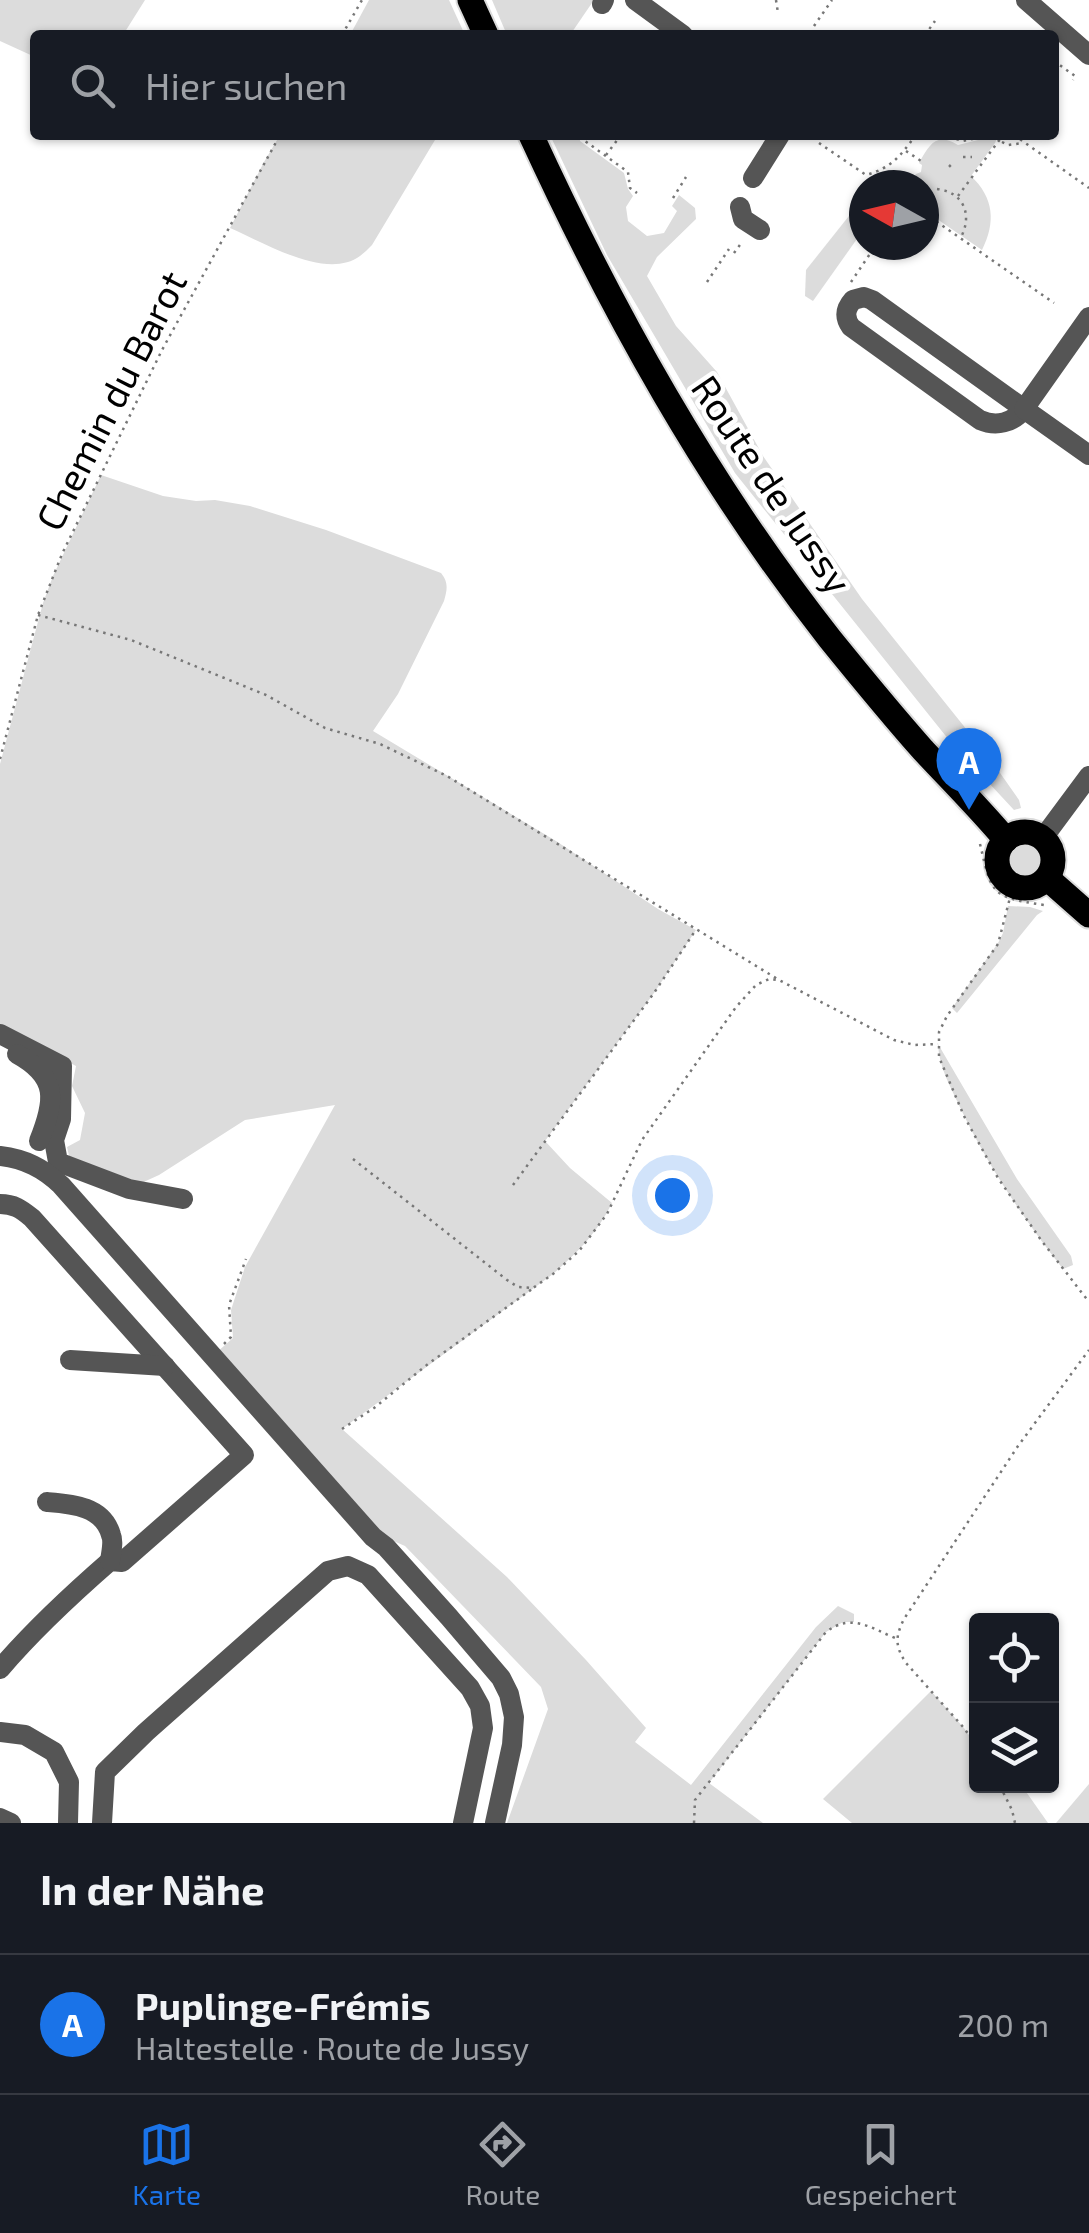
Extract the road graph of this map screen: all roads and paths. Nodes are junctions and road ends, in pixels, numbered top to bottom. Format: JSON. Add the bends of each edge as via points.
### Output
{"nodes":[{"id":1,"x":362,"y":0,"type":"edge"},
{"id":2,"x":470,"y":0,"type":"edge"},
{"id":3,"x":635,"y":0,"type":"edge"},
{"id":4,"x":776,"y":0,"type":"edge"},
{"id":5,"x":832,"y":0,"type":"edge"},
{"id":6,"x":1026,"y":0,"type":"edge"},
{"id":7,"x":778,"y":13,"type":"dead end"},
{"id":8,"x":934,"y":21,"type":"dead end"},
{"id":9,"x":814,"y":26,"type":"dead end"},
{"id":10,"x":345,"y":30,"type":"edge"},
{"id":11,"x":484,"y":30,"type":"edge"},
{"id":12,"x":676,"y":30,"type":"edge"},
{"id":13,"x":928,"y":30,"type":"edge"},
{"id":14,"x":1089,"y":55,"type":"edge"},
{"id":15,"x":1059,"y":64,"type":"edge"},
{"id":16,"x":1073,"y":80,"type":"dead end"},
{"id":17,"x":277,"y":140,"type":"edge"},
{"id":18,"x":533,"y":140,"type":"edge"},
{"id":19,"x":584,"y":140,"type":"edge"},
{"id":20,"x":617,"y":140,"type":"edge"},
{"id":21,"x":777,"y":140,"type":"edge"},
{"id":22,"x":912,"y":140,"type":"edge"},
{"id":23,"x":1021,"y":140,"type":"edge"},
{"id":24,"x":999,"y":141,"type":"joint"},
{"id":25,"x":1024,"y":142,"type":"junction"},
{"id":26,"x":819,"y":143,"type":"dead end"},
{"id":27,"x":905,"y":150,"type":"junction"},
{"id":28,"x":606,"y":156,"type":"junction"},
{"id":29,"x":963,"y":157,"type":"dead end"},
{"id":30,"x":972,"y":157,"type":"dead end"},
{"id":31,"x":924,"y":163,"type":"dead end"},
{"id":32,"x":686,"y":178,"type":"dead end"},
{"id":33,"x":753,"y":178,"type":"dead end"},
{"id":34,"x":1089,"y":188,"type":"edge"},
{"id":35,"x":939,"y":189,"type":"edge"},
{"id":36,"x":636,"y":194,"type":"dead end"},
{"id":37,"x":958,"y":196,"type":"junction"},
{"id":38,"x":673,"y":198,"type":"dead end"},
{"id":39,"x":740,"y":207,"type":"dead end"},
{"id":40,"x":939,"y":223,"type":"edge"},
{"id":41,"x":760,"y":230,"type":"dead end"},
{"id":42,"x":960,"y":238,"type":"junction"},
{"id":43,"x":729,"y":250,"type":"dead end"},
{"id":44,"x":865,"y":260,"type":"edge"},
{"id":45,"x":707,"y":282,"type":"dead end"},
{"id":46,"x":850,"y":303,"type":"junction"},
{"id":47,"x":1054,"y":304,"type":"dead end"},
{"id":48,"x":1089,"y":317,"type":"edge"},
{"id":49,"x":1024,"y":409,"type":"junction"},
{"id":50,"x":1089,"y":455,"type":"edge"},
{"id":51,"x":38,"y":615,"type":"junction"},
{"id":52,"x":0,"y":759,"type":"edge"},
{"id":53,"x":1087,"y":783,"type":"edge"},
{"id":54,"x":1043,"y":838,"type":"junction"},
{"id":55,"x":1006,"y":840,"type":"junction"},
{"id":56,"x":1047,"y":878,"type":"junction"},
{"id":57,"x":1013,"y":886,"type":"junction"},
{"id":58,"x":1089,"y":915,"type":"edge"},
{"id":59,"x":696,"y":930,"type":"junction"},
{"id":60,"x":779,"y":980,"type":"junction"},
{"id":61,"x":0,"y":1034,"type":"edge"},
{"id":62,"x":938,"y":1044,"type":"junction"},
{"id":63,"x":0,"y":1046,"type":"edge"},
{"id":64,"x":39,"y":1141,"type":"dead end"},
{"id":65,"x":0,"y":1156,"type":"edge"},
{"id":66,"x":352,"y":1159,"type":"dead end"},
{"id":67,"x":513,"y":1185,"type":"dead end"},
{"id":68,"x":184,"y":1199,"type":"dead end"},
{"id":69,"x":0,"y":1204,"type":"edge"},
{"id":70,"x":246,"y":1259,"type":"dead end"},
{"id":71,"x":533,"y":1288,"type":"junction"},
{"id":72,"x":1089,"y":1302,"type":"edge"},
{"id":73,"x":217,"y":1350,"type":"dead end"},
{"id":74,"x":1089,"y":1350,"type":"edge"},
{"id":75,"x":70,"y":1360,"type":"dead end"},
{"id":76,"x":164,"y":1366,"type":"junction"},
{"id":77,"x":342,"y":1429,"type":"dead end"},
{"id":78,"x":47,"y":1502,"type":"dead end"},
{"id":79,"x":110,"y":1560,"type":"junction"},
{"id":80,"x":896,"y":1638,"type":"junction"},
{"id":81,"x":0,"y":1669,"type":"edge"},
{"id":82,"x":0,"y":1732,"type":"edge"},
{"id":83,"x":969,"y":1736,"type":"edge"},
{"id":84,"x":1004,"y":1793,"type":"edge"},
{"id":85,"x":0,"y":1818,"type":"edge"},
{"id":86,"x":11,"y":1823,"type":"edge"},
{"id":87,"x":68,"y":1823,"type":"edge"},
{"id":88,"x":102,"y":1823,"type":"edge"},
{"id":89,"x":463,"y":1823,"type":"edge"},
{"id":90,"x":494,"y":1823,"type":"edge"},
{"id":91,"x":694,"y":1823,"type":"edge"},
{"id":92,"x":1015,"y":1823,"type":"edge"}],
"edges":[{"from":1,"to":10,"type":"path"},
{"from":2,"to":11,"type":"main road"},
{"from":3,"to":12,"type":"street"},
{"from":4,"to":7,"type":"path"},
{"from":5,"to":9,"type":"path"},
{"from":6,"to":14,"type":"street"},
{"from":8,"to":13,"type":"path"},
{"from":15,"to":16,"type":"path"},
{"from":17,"to":51,"type":"path","name":"Chemin du Barot","via":[[162,350]]},
{"from":18,"to":55,"type":"main road","name":"Route de Jussy","via":[[630,335],[744,521],[884,705]]},
{"from":19,"to":28,"type":"path"},
{"from":20,"to":28,"type":"path"},
{"from":21,"to":33,"type":"street"},
{"from":22,"to":27,"type":"path"},
{"from":23,"to":25,"type":"path"},
{"from":24,"to":25,"type":"path"},
{"from":24,"to":37,"type":"path"},
{"from":25,"to":34,"type":"path"},
{"from":26,"to":27,"type":"path","via":[[866,175],[886,170]]},
{"from":27,"to":31,"type":"path"},
{"from":28,"to":36,"type":"path","via":[[628,172]]},
{"from":29,"to":30,"type":"path"},
{"from":32,"to":38,"type":"path"},
{"from":35,"to":37,"type":"path"},
{"from":37,"to":42,"type":"path","via":[[967,214]]},
{"from":39,"to":41,"type":"street"},
{"from":40,"to":42,"type":"path"},
{"from":42,"to":47,"type":"path"},
{"from":43,"to":45,"type":"path"},
{"from":44,"to":46,"type":"path","via":[[843,298]]},
{"from":46,"to":49,"type":"street","via":[[872,300]]},
{"from":46,"to":49,"type":"street","via":[[851,327],[980,420],[1008,422]]},
{"from":48,"to":49,"type":"street"},
{"from":49,"to":50,"type":"street"},
{"from":51,"to":52,"type":"path","name":"Chemin du Barot"},
{"from":51,"to":59,"type":"path","via":[[131,640],[447,776]]},
{"from":53,"to":54,"type":"street"},
{"from":54,"to":55,"type":"main road","via":[[1025,832]]},
{"from":54,"to":56,"type":"main road","via":[[1053,857]]},
{"from":55,"to":57,"type":"main road","via":[[997,865]]},
{"from":56,"to":57,"type":"main road","via":[[1032,888]]},
{"from":56,"to":58,"type":"main road"},
{"from":57,"to":62,"type":"path","via":[[998,944],[946,1016]]},
{"from":59,"to":60,"type":"path"},
{"from":59,"to":67,"type":"path"},
{"from":60,"to":62,"type":"path","via":[[894,1040]]},
{"from":60,"to":71,"type":"path","via":[[763,981],[744,998],[642,1140],[600,1225],[568,1262]]},
{"from":61,"to":68,"type":"street","via":[[62,1066],[58,1162],[129,1190]]},
{"from":62,"to":72,"type":"path","via":[[946,1078],[981,1150]]},
{"from":63,"to":64,"type":"street","via":[[44,1074],[50,1108]]},
{"from":65,"to":90,"type":"street","via":[[29,1162],[61,1185],[501,1678],[514,1718]]},
{"from":66,"to":71,"type":"path","via":[[507,1280]]},
{"from":69,"to":76,"type":"street","via":[[32,1218]]},
{"from":70,"to":73,"type":"path","via":[[229,1305],[232,1337]]},
{"from":71,"to":77,"type":"path"},
{"from":74,"to":80,"type":"path","via":[[977,1506]]},
{"from":75,"to":76,"type":"street"},
{"from":76,"to":79,"type":"street","via":[[244,1455],[122,1562]]},
{"from":78,"to":79,"type":"street","via":[[80,1505],[99,1516],[112,1536]]},
{"from":79,"to":81,"type":"street"},
{"from":80,"to":83,"type":"path","via":[[906,1663]]},
{"from":80,"to":91,"type":"path","via":[[848,1621],[826,1632],[695,1800]]},
{"from":82,"to":87,"type":"street","via":[[25,1735],[54,1752],[69,1782]]},
{"from":84,"to":92,"type":"path"},
{"from":85,"to":86,"type":"street"},
{"from":88,"to":89,"type":"street","via":[[105,1772],[328,1571],[348,1566],[368,1576],[480,1706],[484,1728]]}]}
